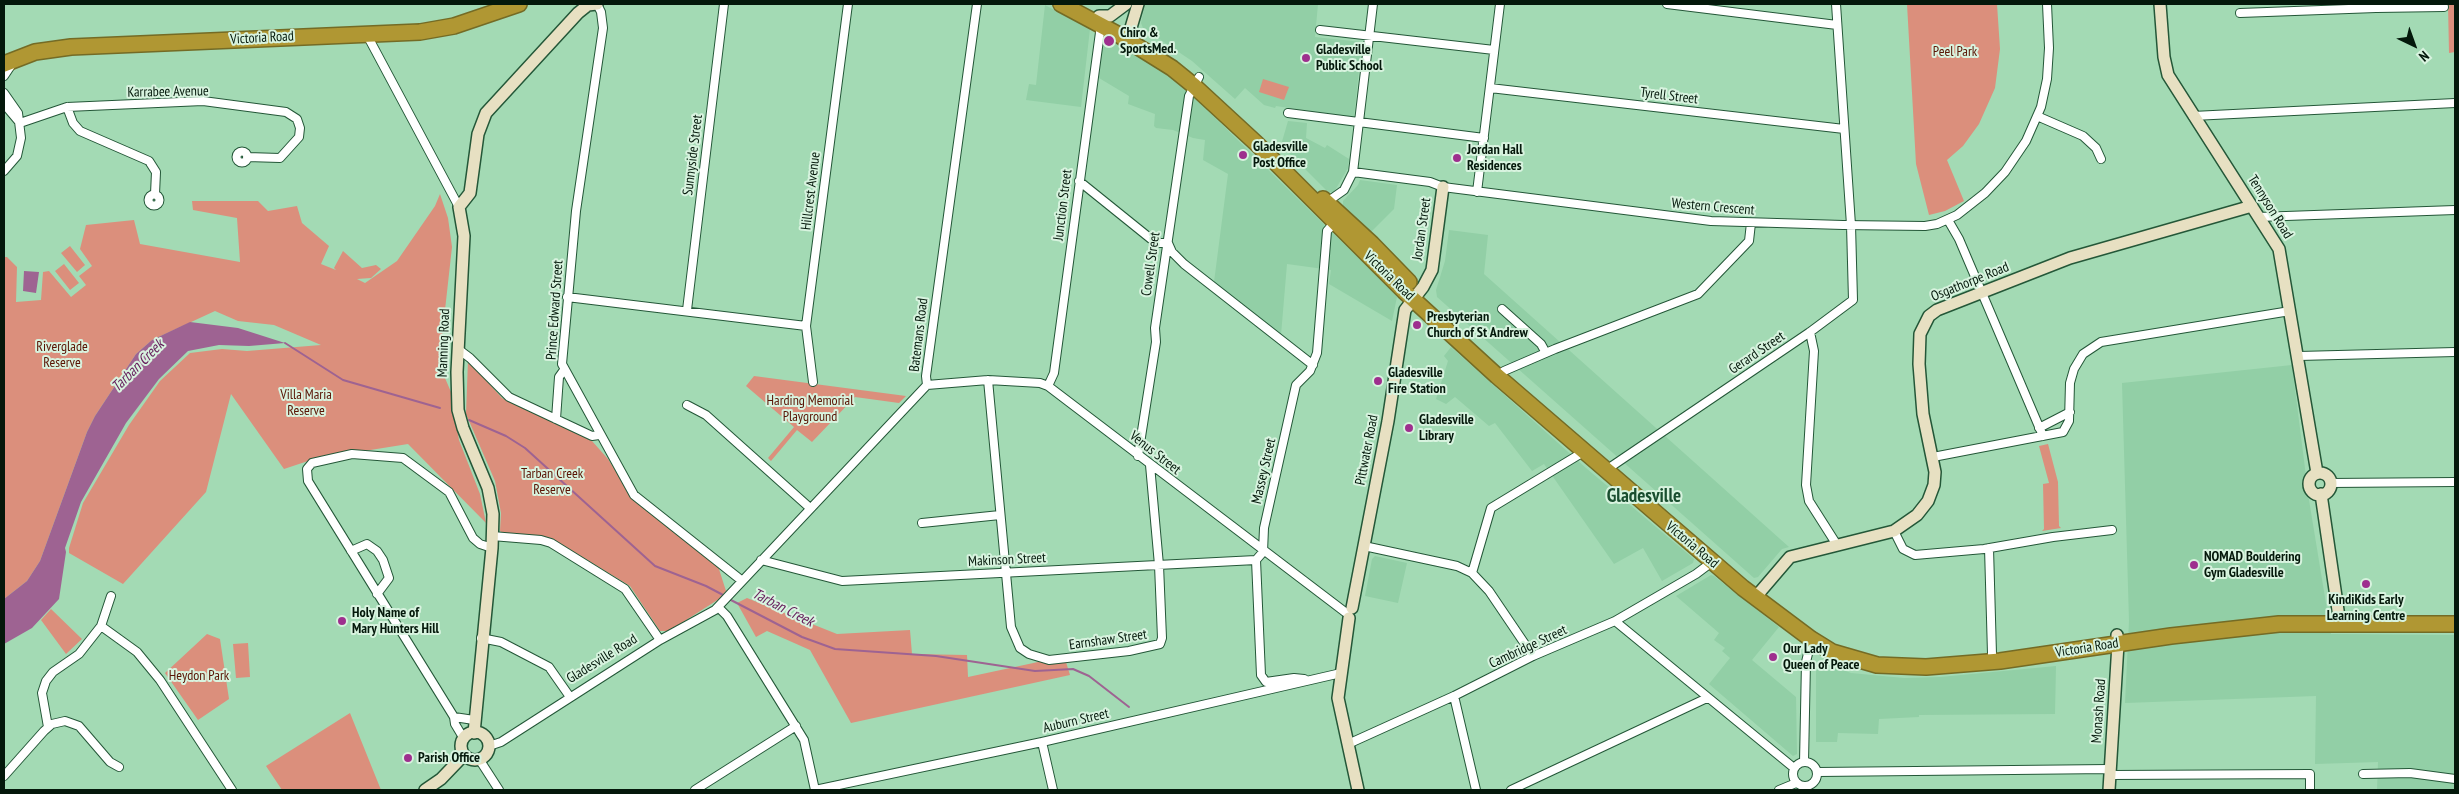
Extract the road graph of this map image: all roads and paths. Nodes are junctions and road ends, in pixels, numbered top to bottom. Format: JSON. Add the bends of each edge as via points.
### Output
{"nodes":[{"id":1,"x":491,"y":4,"type":"edge"},
{"id":2,"x":519,"y":4,"type":"edge"},
{"id":3,"x":598,"y":4,"type":"edge"},
{"id":4,"x":724,"y":4,"type":"edge"},
{"id":5,"x":848,"y":4,"type":"edge"},
{"id":6,"x":976,"y":4,"type":"edge"},
{"id":7,"x":1060,"y":4,"type":"edge"},
{"id":8,"x":1077,"y":4,"type":"edge"},
{"id":9,"x":1126,"y":4,"type":"edge"},
{"id":10,"x":1138,"y":4,"type":"edge"},
{"id":11,"x":1373,"y":4,"type":"edge"},
{"id":12,"x":1500,"y":4,"type":"edge"},
{"id":13,"x":1667,"y":4,"type":"edge"},
{"id":14,"x":1836,"y":4,"type":"edge"},
{"id":15,"x":2047,"y":4,"type":"edge"},
{"id":16,"x":2160,"y":4,"type":"edge"},
{"id":17,"x":2377,"y":6,"type":"edge"},
{"id":18,"x":2444,"y":7,"type":"dead end"},
{"id":19,"x":2240,"y":13,"type":"dead end"},
{"id":20,"x":1100,"y":21,"type":"junction"},
{"id":21,"x":1837,"y":25,"type":"junction"},
{"id":22,"x":1320,"y":30,"type":"dead end"},
{"id":23,"x":1125,"y":33,"type":"junction"},
{"id":24,"x":1369,"y":35,"type":"junction"},
{"id":25,"x":367,"y":36,"type":"junction"},
{"id":26,"x":1494,"y":50,"type":"junction"},
{"id":27,"x":4,"y":53,"type":"edge"},
{"id":28,"x":24,"y":55,"type":"junction"},
{"id":29,"x":4,"y":64,"type":"edge"},
{"id":30,"x":4,"y":76,"type":"edge"},
{"id":31,"x":1196,"y":81,"type":"junction"},
{"id":32,"x":1490,"y":88,"type":"junction"},
{"id":33,"x":4,"y":93,"type":"edge"},
{"id":34,"x":2455,"y":102,"type":"edge"},
{"id":35,"x":4,"y":104,"type":"edge"},
{"id":36,"x":66,"y":107,"type":"junction"},
{"id":37,"x":1288,"y":113,"type":"dead end"},
{"id":38,"x":2037,"y":116,"type":"junction"},
{"id":39,"x":2193,"y":116,"type":"junction"},
{"id":40,"x":20,"y":123,"type":"junction"},
{"id":41,"x":1361,"y":123,"type":"junction"},
{"id":42,"x":1844,"y":129,"type":"junction"},
{"id":43,"x":1484,"y":138,"type":"junction"},
{"id":44,"x":247,"y":157,"type":"dead end"},
{"id":45,"x":2101,"y":159,"type":"dead end"},
{"id":46,"x":4,"y":171,"type":"edge"},
{"id":47,"x":1353,"y":172,"type":"junction"},
{"id":48,"x":1078,"y":181,"type":"junction"},
{"id":49,"x":1443,"y":187,"type":"junction"},
{"id":50,"x":1477,"y":192,"type":"junction"},
{"id":51,"x":154,"y":194,"type":"dead end"},
{"id":52,"x":1327,"y":202,"type":"junction"},
{"id":53,"x":2252,"y":206,"type":"junction"},
{"id":54,"x":459,"y":207,"type":"junction"},
{"id":55,"x":2455,"y":210,"type":"edge"},
{"id":56,"x":2258,"y":217,"type":"junction"},
{"id":57,"x":1948,"y":220,"type":"junction"},
{"id":58,"x":1334,"y":223,"type":"junction"},
{"id":59,"x":1751,"y":223,"type":"junction"},
{"id":60,"x":1852,"y":225,"type":"junction"},
{"id":61,"x":1168,"y":242,"type":"junction"},
{"id":62,"x":1981,"y":294,"type":"junction"},
{"id":63,"x":1416,"y":295,"type":"junction"},
{"id":64,"x":567,"y":297,"type":"junction"},
{"id":65,"x":1502,"y":309,"type":"dead end"},
{"id":66,"x":687,"y":310,"type":"junction"},
{"id":67,"x":2290,"y":311,"type":"junction"},
{"id":68,"x":806,"y":326,"type":"junction"},
{"id":69,"x":1810,"y":332,"type":"junction"},
{"id":70,"x":458,"y":349,"type":"junction"},
{"id":71,"x":2455,"y":352,"type":"edge"},
{"id":72,"x":1546,"y":353,"type":"junction"},
{"id":73,"x":2299,"y":356,"type":"junction"},
{"id":74,"x":1313,"y":365,"type":"junction"},
{"id":75,"x":564,"y":370,"type":"junction"},
{"id":76,"x":1504,"y":372,"type":"junction"},
{"id":77,"x":988,"y":380,"type":"junction"},
{"id":78,"x":813,"y":382,"type":"dead end"},
{"id":79,"x":927,"y":384,"type":"junction"},
{"id":80,"x":1048,"y":386,"type":"junction"},
{"id":81,"x":687,"y":405,"type":"dead end"},
{"id":82,"x":2070,"y":412,"type":"junction"},
{"id":83,"x":556,"y":419,"type":"junction"},
{"id":84,"x":2039,"y":428,"type":"junction"},
{"id":85,"x":599,"y":435,"type":"junction"},
{"id":86,"x":2042,"y":436,"type":"junction"},
{"id":87,"x":1585,"y":451,"type":"junction"},
{"id":88,"x":1138,"y":456,"type":"junction"},
{"id":89,"x":1933,"y":457,"type":"junction"},
{"id":90,"x":1150,"y":465,"type":"junction"},
{"id":91,"x":1612,"y":466,"type":"junction"},
{"id":92,"x":2317,"y":473,"type":"junction"},
{"id":93,"x":2455,"y":482,"type":"edge"},
{"id":94,"x":2330,"y":483,"type":"junction"},
{"id":95,"x":2321,"y":494,"type":"junction"},
{"id":96,"x":810,"y":508,"type":"junction"},
{"id":97,"x":1000,"y":515,"type":"junction"},
{"id":98,"x":922,"y":523,"type":"dead end"},
{"id":99,"x":1894,"y":530,"type":"junction"},
{"id":100,"x":2112,"y":530,"type":"dead end"},
{"id":101,"x":492,"y":542,"type":"junction"},
{"id":102,"x":1837,"y":545,"type":"junction"},
{"id":103,"x":1364,"y":546,"type":"junction"},
{"id":104,"x":1989,"y":548,"type":"junction"},
{"id":105,"x":351,"y":551,"type":"junction"},
{"id":106,"x":1263,"y":552,"type":"junction"},
{"id":107,"x":761,"y":560,"type":"junction"},
{"id":108,"x":1256,"y":560,"type":"junction"},
{"id":109,"x":1712,"y":562,"type":"junction"},
{"id":110,"x":1159,"y":565,"type":"junction"},
{"id":111,"x":1005,"y":572,"type":"junction"},
{"id":112,"x":1472,"y":573,"type":"junction"},
{"id":113,"x":741,"y":580,"type":"junction"},
{"id":114,"x":1760,"y":592,"type":"junction"},
{"id":115,"x":377,"y":594,"type":"junction"},
{"id":116,"x":729,"y":594,"type":"joint"},
{"id":117,"x":111,"y":596,"type":"dead end"},
{"id":118,"x":720,"y":605,"type":"junction"},
{"id":119,"x":1349,"y":613,"type":"junction"},
{"id":120,"x":2455,"y":614,"type":"edge"},
{"id":121,"x":2340,"y":619,"type":"junction"},
{"id":122,"x":1615,"y":620,"type":"junction"},
{"id":123,"x":2455,"y":624,"type":"edge"},
{"id":124,"x":100,"y":626,"type":"junction"},
{"id":125,"x":1813,"y":637,"type":"junction"},
{"id":126,"x":481,"y":638,"type":"junction"},
{"id":127,"x":2117,"y":639,"type":"junction"},
{"id":128,"x":660,"y":640,"type":"junction"},
{"id":129,"x":1992,"y":654,"type":"junction"},
{"id":130,"x":1533,"y":656,"type":"junction"},
{"id":131,"x":1341,"y":673,"type":"junction"},
{"id":132,"x":1314,"y":680,"type":"junction"},
{"id":133,"x":1454,"y":696,"type":"junction"},
{"id":134,"x":570,"y":697,"type":"junction"},
{"id":135,"x":1707,"y":698,"type":"junction"},
{"id":136,"x":454,"y":718,"type":"junction"},
{"id":137,"x":474,"y":720,"type":"junction"},
{"id":138,"x":47,"y":726,"type":"junction"},
{"id":139,"x":796,"y":726,"type":"junction"},
{"id":140,"x":474,"y":732,"type":"junction"},
{"id":141,"x":464,"y":739,"type":"junction"},
{"id":142,"x":1042,"y":742,"type":"junction"},
{"id":143,"x":1348,"y":744,"type":"junction"},
{"id":144,"x":489,"y":746,"type":"junction"},
{"id":145,"x":464,"y":755,"type":"junction"},
{"id":146,"x":479,"y":759,"type":"junction"},
{"id":147,"x":1804,"y":762,"type":"junction"},
{"id":148,"x":119,"y":767,"type":"dead end"},
{"id":149,"x":1794,"y":768,"type":"junction"},
{"id":150,"x":1818,"y":772,"type":"junction"},
{"id":151,"x":2110,"y":772,"type":"junction"},
{"id":152,"x":2363,"y":774,"type":"dead end"},
{"id":153,"x":4,"y":776,"type":"edge"},
{"id":154,"x":2455,"y":779,"type":"edge"},
{"id":155,"x":1796,"y":782,"type":"junction"},
{"id":156,"x":1810,"y":788,"type":"edge"},
{"id":157,"x":232,"y":790,"type":"edge"},
{"id":158,"x":425,"y":790,"type":"edge"},
{"id":159,"x":499,"y":790,"type":"edge"},
{"id":160,"x":695,"y":790,"type":"edge"},
{"id":161,"x":815,"y":790,"type":"edge"},
{"id":162,"x":1053,"y":790,"type":"edge"},
{"id":163,"x":1358,"y":790,"type":"edge"},
{"id":164,"x":1476,"y":790,"type":"edge"},
{"id":165,"x":1511,"y":790,"type":"edge"},
{"id":166,"x":1779,"y":790,"type":"edge"},
{"id":167,"x":2109,"y":790,"type":"edge"},
{"id":168,"x":2310,"y":790,"type":"edge"}],
"edges":[{"from":1,"to":27,"type":"highway","name":"Victoria Road","via":[[422,25],[51,42]]},
{"from":2,"to":25,"type":"highway","name":"Victoria Road","via":[[438,30]]},
{"from":3,"to":54,"type":"street","via":[[588,5],[578,13],[486,112],[478,134],[470,193]]},
{"from":3,"to":64,"type":"street","name":"Prince Edward Street","via":[[603,28]]},
{"from":4,"to":66,"type":"street","name":"Sunnyside Street"},
{"from":5,"to":68,"type":"street","name":"Hillcrest Avenue"},
{"from":6,"to":79,"type":"street","name":"Batemans Road"},
{"from":7,"to":20,"type":"highway","name":"Victoria Road"},
{"from":8,"to":20,"type":"highway","name":"Victoria Road"},
{"from":9,"to":20,"type":"street"},
{"from":10,"to":23,"type":"street"},
{"from":11,"to":24,"type":"street"},
{"from":12,"to":26,"type":"street"},
{"from":13,"to":21,"type":"street"},
{"from":14,"to":21,"type":"street"},
{"from":15,"to":38,"type":"street","name":"Western Crescent","via":[[2049,64]]},
{"from":16,"to":39,"type":"street","name":"Tennyson Road","via":[[2165,65]]},
{"from":17,"to":18,"type":"street"},
{"from":17,"to":19,"type":"street"},
{"from":20,"to":23,"type":"highway","name":"Victoria Road"},
{"from":20,"to":48,"type":"street","name":"Junction Street"},
{"from":21,"to":42,"type":"street"},
{"from":22,"to":24,"type":"street"},
{"from":23,"to":31,"type":"highway","name":"Victoria Road","via":[[1177,60]]},
{"from":24,"to":26,"type":"street"},
{"from":24,"to":41,"type":"street"},
{"from":25,"to":28,"type":"highway","name":"Victoria Road","via":[[71,47]]},
{"from":25,"to":54,"type":"street"},
{"from":26,"to":32,"type":"street"},
{"from":28,"to":29,"type":"highway","name":"Victoria Road"},
{"from":28,"to":30,"type":"street","via":[[9,67]]},
{"from":31,"to":52,"type":"highway","name":"Victoria Road"},
{"from":31,"to":58,"type":"highway","name":"Victoria Road"},
{"from":31,"to":61,"type":"street","name":"Cowell Street","via":[[1189,96]]},
{"from":32,"to":42,"type":"street","name":"Tyrell Street"},
{"from":32,"to":43,"type":"street"},
{"from":33,"to":40,"type":"street","via":[[18,112]]},
{"from":34,"to":39,"type":"street"},
{"from":35,"to":40,"type":"street"},
{"from":36,"to":40,"type":"street","name":"Karrabee Avenue"},
{"from":36,"to":44,"type":"street","name":"Karrabee Avenue","via":[[203,101],[286,112],[297,119],[299,137],[280,158]]},
{"from":36,"to":51,"type":"street","via":[[80,131],[149,161],[156,172]]},
{"from":37,"to":41,"type":"street"},
{"from":38,"to":45,"type":"street","via":[[2083,136],[2096,148]]},
{"from":38,"to":57,"type":"street","name":"Western Crescent","via":[[2005,172],[1975,202]]},
{"from":39,"to":53,"type":"street","name":"Tennyson Road"},
{"from":40,"to":46,"type":"street","via":[[22,138],[17,156]]},
{"from":41,"to":43,"type":"street"},
{"from":41,"to":47,"type":"street"},
{"from":42,"to":60,"type":"street"},
{"from":43,"to":50,"type":"street"},
{"from":47,"to":49,"type":"street","name":"Western Crescent","via":[[1430,182]]},
{"from":47,"to":52,"type":"street","via":[[1344,190]]},
{"from":48,"to":61,"type":"street","via":[[1151,239]]},
{"from":48,"to":80,"type":"street","name":"Junction Street","via":[[1054,373]]},
{"from":49,"to":50,"type":"street","name":"Western Crescent"},
{"from":49,"to":63,"type":"street","name":"Jordan Street","via":[[1434,262],[1428,279]]},
{"from":50,"to":59,"type":"street","name":"Western Crescent","via":[[1711,221]]},
{"from":52,"to":63,"type":"highway","name":"Victoria Road","via":[[1372,244]]},
{"from":53,"to":56,"type":"street","name":"Tennyson Road"},
{"from":53,"to":62,"type":"street","name":"Osgathorpe Road","via":[[2088,253]]},
{"from":54,"to":70,"type":"street","name":"Manning Road","via":[[464,236]]},
{"from":55,"to":56,"type":"street"},
{"from":56,"to":67,"type":"street","name":"Tennyson Road","via":[[2279,250]]},
{"from":57,"to":60,"type":"street","name":"Western Crescent","via":[[1925,226]]},
{"from":57,"to":62,"type":"street"},
{"from":58,"to":63,"type":"highway","name":"Victoria Road"},
{"from":58,"to":74,"type":"street","name":"Massey Street","via":[[1327,231],[1319,338]]},
{"from":59,"to":60,"type":"street","name":"Western Crescent"},
{"from":59,"to":72,"type":"street","via":[[1749,241],[1698,294]]},
{"from":60,"to":69,"type":"street","name":"Gerard Street","via":[[1853,300]]},
{"from":61,"to":74,"type":"street","via":[[1180,260]]},
{"from":61,"to":88,"type":"street","name":"Cowell Street"},
{"from":62,"to":84,"type":"street"},
{"from":62,"to":89,"type":"street","name":"Osgathorpe Road","via":[[1937,310],[1922,328],[1919,364],[1921,401]]},
{"from":63,"to":76,"type":"highway","name":"Victoria Road"},
{"from":63,"to":87,"type":"highway","name":"Victoria Road"},
{"from":63,"to":103,"type":"street","name":"Pittwater Road","via":[[1405,310]]},
{"from":64,"to":66,"type":"street"},
{"from":64,"to":75,"type":"street","name":"Prince Edward Street","via":[[561,358]]},
{"from":65,"to":72,"type":"street","via":[[1541,344]]},
{"from":66,"to":68,"type":"street"},
{"from":67,"to":73,"type":"street","name":"Tennyson Road"},
{"from":67,"to":82,"type":"street","via":[[2101,342],[2083,354],[2074,368],[2070,383]]},
{"from":68,"to":78,"type":"street","name":"Hillcrest Avenue"},
{"from":69,"to":91,"type":"street","name":"Gerard Street"},
{"from":69,"to":102,"type":"street","via":[[1814,351],[1806,485],[1809,501]]},
{"from":70,"to":83,"type":"street","via":[[504,393]]},
{"from":70,"to":101,"type":"street","name":"Manning Road","via":[[459,415],[488,488]]},
{"from":71,"to":73,"type":"street"},
{"from":72,"to":76,"type":"street"},
{"from":73,"to":92,"type":"street","name":"Tennyson Road"},
{"from":74,"to":106,"type":"street","name":"Massey Street","via":[[1296,385],[1264,528]]},
{"from":75,"to":83,"type":"street","via":[[560,377]]},
{"from":75,"to":85,"type":"street","name":"Prince Edward Street"},
{"from":76,"to":91,"type":"highway","name":"Victoria Road"},
{"from":77,"to":79,"type":"street","name":"Venus Street"},
{"from":77,"to":80,"type":"street","name":"Venus Street"},
{"from":77,"to":97,"type":"street"},
{"from":79,"to":96,"type":"street","name":"Batemans Road"},
{"from":80,"to":88,"type":"street","name":"Venus Street"},
{"from":81,"to":96,"type":"street","via":[[706,415]]},
{"from":82,"to":84,"type":"street"},
{"from":82,"to":86,"type":"street","via":[[2063,432]]},
{"from":83,"to":85,"type":"street","via":[[592,436]]},
{"from":84,"to":86,"type":"street"},
{"from":85,"to":113,"type":"street","name":"Prince Edward Street","via":[[634,495]]},
{"from":86,"to":89,"type":"street"},
{"from":87,"to":109,"type":"highway","name":"Victoria Road"},
{"from":87,"to":112,"type":"street","via":[[1491,508]]},
{"from":88,"to":90,"type":"street","name":"Venus Street"},
{"from":89,"to":99,"type":"street","name":"Osgathorpe Road","via":[[1935,479],[1928,501],[1917,515]]},
{"from":90,"to":106,"type":"street","name":"Venus Street"},
{"from":90,"to":110,"type":"street","name":"Earnshaw Street"},
{"from":91,"to":114,"type":"highway","name":"Victoria Road"},
{"from":92,"to":94,"type":"street","via":[[2324,474]]},
{"from":92,"to":95,"type":"street","via":[[2310,480],[2310,488],[2315,494]]},
{"from":93,"to":94,"type":"street"},
{"from":94,"to":95,"type":"street","via":[[2327,492]]},
{"from":95,"to":121,"type":"street"},
{"from":96,"to":107,"type":"street","name":"Batemans Road"},
{"from":97,"to":98,"type":"street"},
{"from":97,"to":111,"type":"street"},
{"from":99,"to":102,"type":"street","name":"Osgathorpe Road"},
{"from":99,"to":104,"type":"street","via":[[1903,549],[1915,555]]},
{"from":100,"to":104,"type":"street"},
{"from":101,"to":105,"type":"street","via":[[480,544],[473,538],[449,492],[403,458],[352,454],[312,463],[307,469],[308,481]]},
{"from":101,"to":126,"type":"street","name":"Manning Road"},
{"from":101,"to":128,"type":"street","via":[[541,540],[551,544],[630,594]]},
{"from":102,"to":114,"type":"street","name":"Osgathorpe Road","via":[[1790,558]]},
{"from":103,"to":112,"type":"street","via":[[1457,566]]},
{"from":103,"to":119,"type":"street","name":"Pittwater Road"},
{"from":104,"to":129,"type":"street"},
{"from":105,"to":115,"type":"street"},
{"from":105,"to":115,"type":"street","via":[[367,544],[383,560],[389,578]]},
{"from":106,"to":108,"type":"street"},
{"from":106,"to":119,"type":"street","name":"Venus Street"},
{"from":107,"to":111,"type":"street","name":"Makinson Street","via":[[842,581]]},
{"from":107,"to":113,"type":"street","name":"Batemans Road"},
{"from":108,"to":110,"type":"street","name":"Makinson Street"},
{"from":108,"to":132,"type":"street","via":[[1261,674],[1266,682],[1294,678]]},
{"from":109,"to":122,"type":"street","name":"Cambridge Street"},
{"from":109,"to":125,"type":"highway","name":"Victoria Road"},
{"from":110,"to":111,"type":"street","name":"Makinson Street"},
{"from":110,"to":111,"type":"street","name":"Earnshaw Street","via":[[1160,644],[1129,651],[1049,660],[1020,648],[1011,627]]},
{"from":112,"to":130,"type":"street","via":[[1488,590]]},
{"from":113,"to":116,"type":"street","name":"Batemans Road"},
{"from":114,"to":125,"type":"highway","name":"Victoria Road"},
{"from":115,"to":136,"type":"street"},
{"from":116,"to":118,"type":"street","name":"Gladesville Road"},
{"from":117,"to":124,"type":"street"},
{"from":118,"to":128,"type":"street","name":"Gladesville Road"},
{"from":118,"to":139,"type":"street"},
{"from":119,"to":131,"type":"street","name":"Pittwater Road"},
{"from":120,"to":121,"type":"highway","name":"Victoria Road"},
{"from":121,"to":123,"type":"highway","name":"Victoria Road"},
{"from":121,"to":127,"type":"highway","name":"Victoria Road","via":[[2234,621]]},
{"from":122,"to":130,"type":"street","name":"Cambridge Street"},
{"from":122,"to":135,"type":"street"},
{"from":124,"to":138,"type":"street","via":[[79,654],[53,672],[46,681],[42,693]]},
{"from":124,"to":157,"type":"street","via":[[137,652],[160,680]]},
{"from":125,"to":127,"type":"highway","name":"Victoria Road","via":[[1832,652],[1854,660],[1877,666],[1902,667],[2000,661]]},
{"from":125,"to":129,"type":"highway","name":"Victoria Road","via":[[1845,651],[1890,660],[1940,660]]},
{"from":125,"to":147,"type":"street","via":[[1806,662]]},
{"from":126,"to":134,"type":"street","via":[[501,642],[549,667]]},
{"from":126,"to":137,"type":"street","name":"Manning Road"},
{"from":127,"to":129,"type":"highway","name":"Victoria Road"},
{"from":127,"to":151,"type":"street","name":"Monash Road"},
{"from":128,"to":134,"type":"street","name":"Gladesville Road"},
{"from":130,"to":133,"type":"street","name":"Cambridge Street"},
{"from":131,"to":132,"type":"street","name":"Auburn Street"},
{"from":131,"to":143,"type":"street","name":"Pittwater Road","via":[[1338,698]]},
{"from":132,"to":142,"type":"street","name":"Auburn Street"},
{"from":133,"to":143,"type":"street","name":"Cambridge Street"},
{"from":133,"to":164,"type":"street"},
{"from":134,"to":144,"type":"street","name":"Gladesville Road"},
{"from":135,"to":149,"type":"street"},
{"from":135,"to":165,"type":"street"},
{"from":136,"to":137,"type":"street"},
{"from":136,"to":141,"type":"street"},
{"from":137,"to":140,"type":"street","name":"Manning Road"},
{"from":138,"to":148,"type":"street","via":[[64,721],[74,723],[110,762]]},
{"from":138,"to":153,"type":"street"},
{"from":139,"to":160,"type":"street"},
{"from":139,"to":161,"type":"street","via":[[807,749]]},
{"from":140,"to":141,"type":"street"},
{"from":140,"to":144,"type":"street","via":[[485,736]]},
{"from":141,"to":145,"type":"street","via":[[461,745]]},
{"from":142,"to":161,"type":"street","name":"Auburn Street"},
{"from":142,"to":162,"type":"street"},
{"from":143,"to":163,"type":"street","name":"Pittwater Road"},
{"from":144,"to":146,"type":"street"},
{"from":145,"to":146,"type":"street"},
{"from":145,"to":158,"type":"street"},
{"from":146,"to":159,"type":"street"},
{"from":147,"to":149,"type":"street"},
{"from":147,"to":150,"type":"street","via":[[1812,764]]},
{"from":149,"to":155,"type":"street"},
{"from":150,"to":151,"type":"street"},
{"from":150,"to":156,"type":"street"},
{"from":151,"to":167,"type":"street","name":"Monash Road"},
{"from":151,"to":168,"type":"street","via":[[2310,774]]},
{"from":152,"to":154,"type":"street","via":[[2410,773]]},
{"from":155,"to":156,"type":"street"},
{"from":155,"to":166,"type":"street"}]}
